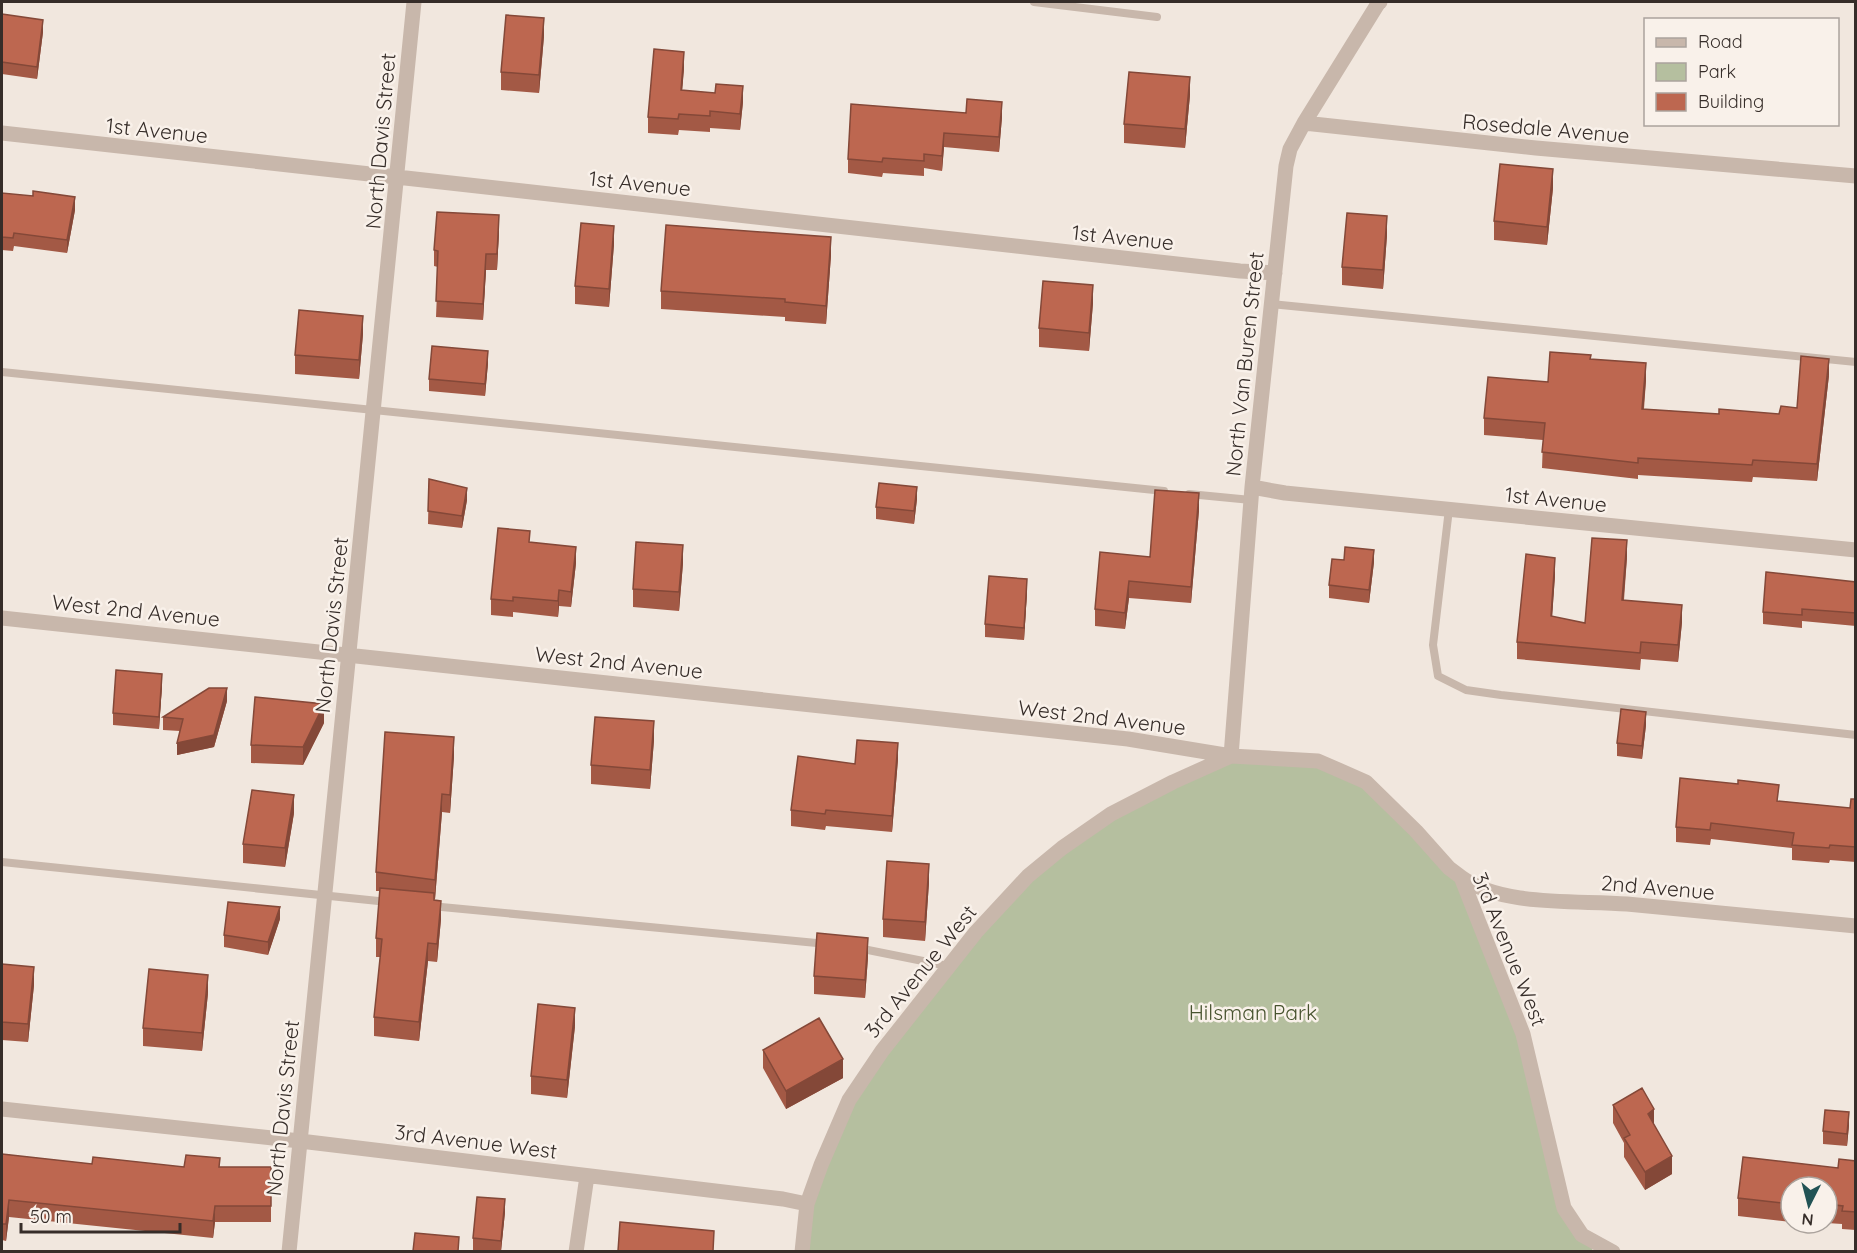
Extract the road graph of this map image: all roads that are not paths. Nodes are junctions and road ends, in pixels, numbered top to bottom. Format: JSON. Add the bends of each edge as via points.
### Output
{"nodes":[{"id":1,"x":414,"y":2,"type":"edge"},
{"id":2,"x":1034,"y":2,"type":"edge"},
{"id":3,"x":1379,"y":2,"type":"edge"},
{"id":4,"x":1157,"y":17,"type":"dead end"},
{"id":5,"x":1304,"y":123,"type":"junction"},
{"id":6,"x":2,"y":134,"type":"edge"},
{"id":7,"x":397,"y":176,"type":"junction"},
{"id":8,"x":1856,"y":176,"type":"edge"},
{"id":9,"x":1275,"y":273,"type":"junction"},
{"id":10,"x":1271,"y":304,"type":"junction"},
{"id":11,"x":1856,"y":362,"type":"edge"},
{"id":12,"x":2,"y":372,"type":"edge"},
{"id":13,"x":373,"y":409,"type":"junction"},
{"id":14,"x":1251,"y":494,"type":"junction"},
{"id":15,"x":1449,"y":509,"type":"junction"},
{"id":16,"x":1856,"y":550,"type":"edge"},
{"id":17,"x":2,"y":618,"type":"edge"},
{"id":18,"x":350,"y":654,"type":"junction"},
{"id":19,"x":1856,"y":735,"type":"edge"},
{"id":20,"x":1231,"y":756,"type":"junction"},
{"id":21,"x":2,"y":862,"type":"edge"},
{"id":22,"x":1461,"y":877,"type":"junction"},
{"id":23,"x":326,"y":896,"type":"junction"},
{"id":24,"x":397,"y":903,"type":"edge"},
{"id":25,"x":420,"y":905,"type":"edge"},
{"id":26,"x":1856,"y":926,"type":"edge"},
{"id":27,"x":835,"y":945,"type":"edge"},
{"id":28,"x":846,"y":946,"type":"edge"},
{"id":29,"x":948,"y":966,"type":"junction"},
{"id":30,"x":2,"y":1109,"type":"edge"},
{"id":31,"x":300,"y":1141,"type":"junction"},
{"id":32,"x":587,"y":1176,"type":"junction"},
{"id":33,"x":807,"y":1204,"type":"junction"},
{"id":34,"x":1593,"y":1247,"type":"edge"},
{"id":35,"x":289,"y":1251,"type":"edge"},
{"id":36,"x":576,"y":1251,"type":"edge"},
{"id":37,"x":802,"y":1251,"type":"edge"},
{"id":38,"x":1613,"y":1251,"type":"edge"}],
"edges":[{"from":1,"to":7,"type":"street","name":"North Davis Street"},
{"from":2,"to":4,"type":"lane"},
{"from":3,"to":5,"type":"street","name":"North Van Buren Street"},
{"from":5,"to":8,"type":"street","name":"Rosedale Avenue"},
{"from":5,"to":9,"type":"street","name":"North Van Buren Street","via":[[1286,166]]},
{"from":6,"to":7,"type":"street","name":"1st Avenue"},
{"from":7,"to":9,"type":"street","name":"1st Avenue"},
{"from":7,"to":13,"type":"street","name":"North Davis Street"},
{"from":9,"to":10,"type":"street","name":"North Van Buren Street"},
{"from":10,"to":11,"type":"lane"},
{"from":10,"to":14,"type":"street","name":"North Van Buren Street"},
{"from":12,"to":13,"type":"lane"},
{"from":13,"to":14,"type":"lane"},
{"from":13,"to":18,"type":"street","name":"North Davis Street"},
{"from":14,"to":15,"type":"street","name":"1st Avenue","via":[[1285,493]]},
{"from":14,"to":20,"type":"street","name":"North Van Buren Street"},
{"from":15,"to":16,"type":"street","name":"1st Avenue"},
{"from":15,"to":19,"type":"lane","via":[[1433,645],[1438,676],[1477,692]]},
{"from":17,"to":18,"type":"street","name":"West 2nd Avenue"},
{"from":18,"to":20,"type":"street","name":"West 2nd Avenue","via":[[1128,738]]},
{"from":18,"to":23,"type":"street","name":"North Davis Street"},
{"from":20,"to":22,"type":"street","name":"3rd Avenue West","via":[[1318,761],[1366,782]]},
{"from":20,"to":29,"type":"street","name":"3rd Avenue West","via":[[1111,814],[1062,848],[1028,876]]},
{"from":21,"to":23,"type":"lane"},
{"from":22,"to":26,"type":"street","name":"2nd Avenue","via":[[1488,890],[1521,898]]},
{"from":22,"to":34,"type":"street","name":"3rd Avenue West","via":[[1523,1034],[1564,1208]]},
{"from":23,"to":24,"type":"lane"},
{"from":23,"to":31,"type":"street","name":"North Davis Street"},
{"from":25,"to":27,"type":"lane"},
{"from":28,"to":29,"type":"lane"},
{"from":29,"to":33,"type":"street","name":"3rd Avenue West","via":[[849,1100]]},
{"from":30,"to":31,"type":"street","name":"3rd Avenue West"},
{"from":31,"to":32,"type":"street","name":"3rd Avenue West"},
{"from":31,"to":35,"type":"street","name":"North Davis Street"},
{"from":32,"to":33,"type":"street","name":"3rd Avenue West"},
{"from":32,"to":36,"type":"street"},
{"from":33,"to":37,"type":"street"},
{"from":34,"to":38,"type":"street","name":"3rd Avenue West"}]}
